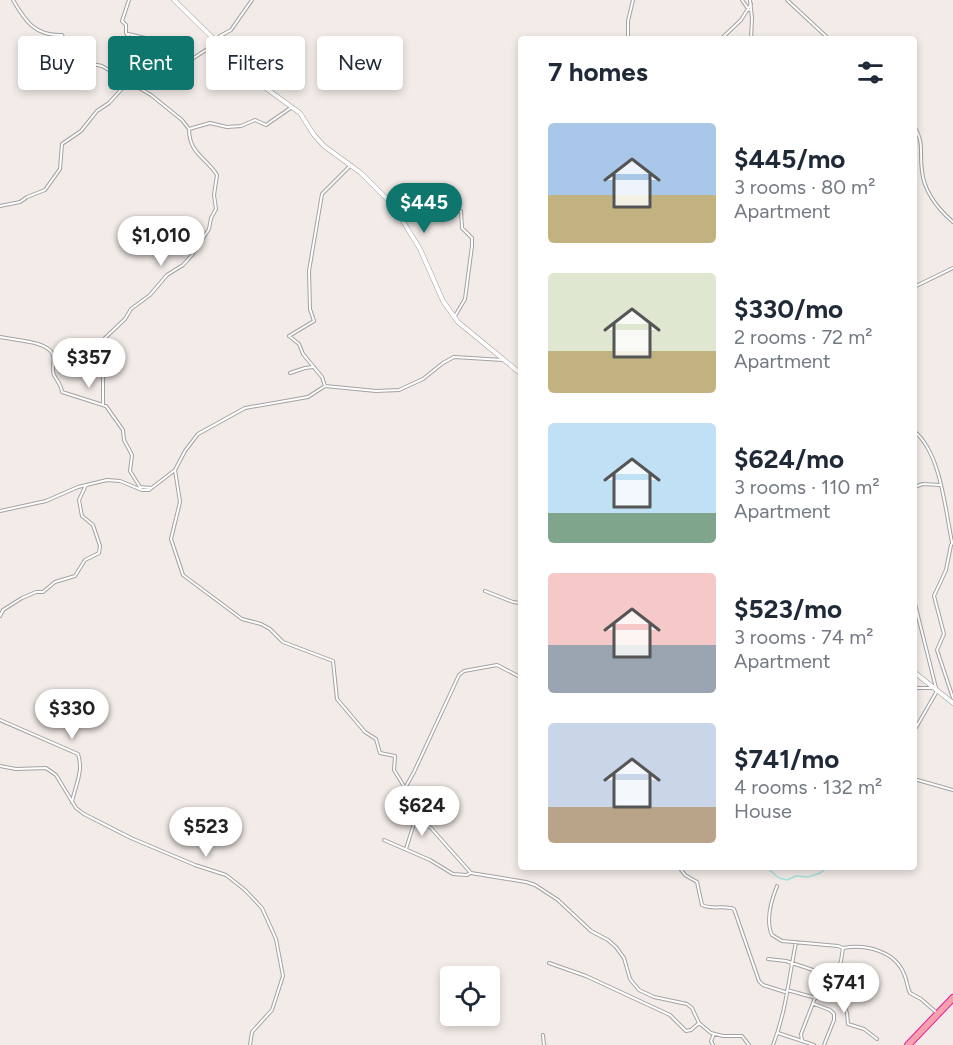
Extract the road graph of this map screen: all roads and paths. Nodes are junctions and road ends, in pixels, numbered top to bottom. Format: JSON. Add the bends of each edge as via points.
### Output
{"nodes":[{"id":1,"x":13,"y":0,"type":"edge"},
{"id":2,"x":129,"y":0,"type":"edge"},
{"id":3,"x":174,"y":0,"type":"edge"},
{"id":4,"x":252,"y":0,"type":"edge"},
{"id":5,"x":633,"y":0,"type":"edge"},
{"id":6,"x":742,"y":0,"type":"edge"},
{"id":7,"x":787,"y":0,"type":"edge"},
{"id":8,"x":750,"y":2,"type":"edge"},
{"id":9,"x":748,"y":9,"type":"junction"},
{"id":10,"x":751,"y":12,"type":"junction"},
{"id":11,"x":128,"y":34,"type":"joint"},
{"id":12,"x":212,"y":36,"type":"edge"},
{"id":13,"x":220,"y":36,"type":"edge"},
{"id":14,"x":628,"y":36,"type":"edge"},
{"id":15,"x":724,"y":36,"type":"edge"},
{"id":16,"x":751,"y":36,"type":"edge"},
{"id":17,"x":826,"y":36,"type":"edge"},
{"id":18,"x":206,"y":48,"type":"edge"},
{"id":19,"x":108,"y":70,"type":"edge"},
{"id":20,"x":121,"y":90,"type":"edge"},
{"id":21,"x":143,"y":90,"type":"edge"},
{"id":22,"x":268,"y":90,"type":"edge"},
{"id":23,"x":292,"y":107,"type":"junction"},
{"id":24,"x":189,"y":129,"type":"junction"},
{"id":25,"x":917,"y":132,"type":"edge"},
{"id":26,"x":351,"y":165,"type":"junction"},
{"id":27,"x":393,"y":205,"type":"junction"},
{"id":28,"x":0,"y":206,"type":"edge"},
{"id":29,"x":409,"y":207,"type":"junction"},
{"id":30,"x":402,"y":217,"type":"junction"},
{"id":31,"x":953,"y":222,"type":"edge"},
{"id":32,"x":953,"y":268,"type":"edge"},
{"id":33,"x":917,"y":286,"type":"edge"},
{"id":34,"x":454,"y":316,"type":"junction"},
{"id":35,"x":0,"y":337,"type":"edge"},
{"id":36,"x":504,"y":360,"type":"junction"},
{"id":37,"x":313,"y":368,"type":"junction"},
{"id":38,"x":518,"y":371,"type":"edge"},
{"id":39,"x":290,"y":373,"type":"dead end"},
{"id":40,"x":325,"y":386,"type":"junction"},
{"id":41,"x":104,"y":405,"type":"junction"},
{"id":42,"x":917,"y":434,"type":"edge"},
{"id":43,"x":175,"y":470,"type":"junction"},
{"id":44,"x":86,"y":485,"type":"junction"},
{"id":45,"x":940,"y":485,"type":"junction"},
{"id":46,"x":917,"y":486,"type":"edge"},
{"id":47,"x":151,"y":488,"type":"junction"},
{"id":48,"x":0,"y":511,"type":"edge"},
{"id":49,"x":952,"y":542,"type":"edge"},
{"id":50,"x":485,"y":591,"type":"dead end"},
{"id":51,"x":518,"y":603,"type":"edge"},
{"id":52,"x":917,"y":612,"type":"edge"},
{"id":53,"x":0,"y":616,"type":"edge"},
{"id":54,"x":917,"y":674,"type":"edge"},
{"id":55,"x":518,"y":676,"type":"edge"},
{"id":56,"x":917,"y":688,"type":"edge"},
{"id":57,"x":936,"y":690,"type":"junction"},
{"id":58,"x":953,"y":700,"type":"edge"},
{"id":59,"x":0,"y":720,"type":"edge"},
{"id":60,"x":917,"y":725,"type":"edge"},
{"id":61,"x":0,"y":766,"type":"edge"},
{"id":62,"x":917,"y":780,"type":"edge"},
{"id":63,"x":405,"y":788,"type":"junction"},
{"id":64,"x":953,"y":790,"type":"edge"},
{"id":65,"x":72,"y":802,"type":"junction"},
{"id":66,"x":416,"y":816,"type":"junction"},
{"id":67,"x":384,"y":840,"type":"dead end"},
{"id":68,"x":406,"y":849,"type":"junction"},
{"id":69,"x":681,"y":870,"type":"edge"},
{"id":70,"x":470,"y":873,"type":"junction"},
{"id":71,"x":777,"y":886,"type":"dead end"},
{"id":72,"x":796,"y":942,"type":"junction"},
{"id":73,"x":843,"y":948,"type":"junction"},
{"id":74,"x":768,"y":959,"type":"dead end"},
{"id":75,"x":549,"y":963,"type":"dead end"},
{"id":76,"x":792,"y":963,"type":"junction"},
{"id":77,"x":828,"y":975,"type":"junction"},
{"id":78,"x":786,"y":991,"type":"junction"},
{"id":79,"x":819,"y":991,"type":"junction"},
{"id":80,"x":816,"y":998,"type":"junction"},
{"id":81,"x":953,"y":998,"type":"edge"},
{"id":82,"x":814,"y":1004,"type":"junction"},
{"id":83,"x":938,"y":1014,"type":"junction"},
{"id":84,"x":699,"y":1023,"type":"junction"},
{"id":85,"x":778,"y":1033,"type":"junction"},
{"id":86,"x":714,"y":1034,"type":"junction"},
{"id":87,"x":543,"y":1035,"type":"dead end"},
{"id":88,"x":877,"y":1039,"type":"dead end"},
{"id":89,"x":802,"y":1041,"type":"junction"},
{"id":90,"x":250,"y":1045,"type":"edge"},
{"id":91,"x":544,"y":1045,"type":"edge"},
{"id":92,"x":713,"y":1045,"type":"edge"},
{"id":93,"x":749,"y":1045,"type":"edge"},
{"id":94,"x":774,"y":1045,"type":"edge"},
{"id":95,"x":814,"y":1045,"type":"edge"},
{"id":96,"x":824,"y":1045,"type":"edge"},
{"id":97,"x":908,"y":1045,"type":"edge"}],
"edges":[{"from":1,"to":19,"type":"street","via":[[25,21],[48,34],[63,35],[73,56]]},
{"from":2,"to":11,"type":"street","via":[[122,21]]},
{"from":3,"to":12,"type":"street"},
{"from":4,"to":13,"type":"street","via":[[231,30]]},
{"from":5,"to":14,"type":"street"},
{"from":6,"to":9,"type":"street"},
{"from":7,"to":17,"type":"street"},
{"from":8,"to":9,"type":"street"},
{"from":8,"to":10,"type":"street"},
{"from":9,"to":10,"type":"street"},
{"from":9,"to":15,"type":"street"},
{"from":10,"to":16,"type":"street"},
{"from":11,"to":18,"type":"street","via":[[154,40],[162,49],[192,59]]},
{"from":20,"to":28,"type":"street","via":[[96,111],[83,129],[62,144],[60,169],[45,190]]},
{"from":21,"to":24,"type":"street"},
{"from":22,"to":23,"type":"street"},
{"from":23,"to":24,"type":"street","via":[[266,125],[255,120],[241,126],[210,123]]},
{"from":23,"to":26,"type":"street","via":[[318,141]]},
{"from":24,"to":41,"type":"street","via":[[196,152],[217,175],[216,208],[209,228],[189,259],[167,275],[105,338]]},
{"from":25,"to":31,"type":"street","via":[[922,142],[924,180],[934,201]]},
{"from":26,"to":27,"type":"street"},
{"from":26,"to":37,"type":"street","via":[[322,194],[309,271],[314,321],[289,336],[300,344]]},
{"from":27,"to":29,"type":"street"},
{"from":27,"to":30,"type":"street"},
{"from":29,"to":30,"type":"street"},
{"from":29,"to":34,"type":"street","via":[[461,211],[462,230],[472,238],[465,299]]},
{"from":30,"to":34,"type":"street"},
{"from":32,"to":33,"type":"street"},
{"from":34,"to":36,"type":"street"},
{"from":35,"to":41,"type":"street","via":[[34,342],[49,349],[54,357],[53,374],[63,392]]},
{"from":36,"to":38,"type":"street"},
{"from":36,"to":40,"type":"street","via":[[454,357],[399,390]]},
{"from":37,"to":39,"type":"street"},
{"from":37,"to":40,"type":"street","via":[[321,374]]},
{"from":40,"to":43,"type":"street","via":[[308,397],[245,408],[205,429],[193,439]]},
{"from":41,"to":47,"type":"street","via":[[122,428],[132,455],[130,471],[138,486]]},
{"from":42,"to":45,"type":"street","via":[[929,448]]},
{"from":43,"to":47,"type":"street"},
{"from":43,"to":63,"type":"street","via":[[180,502],[171,539],[183,576],[242,619],[270,629],[283,642],[333,660],[337,699],[376,739],[380,753],[395,756],[394,773]]},
{"from":44,"to":47,"type":"street","via":[[111,480],[142,490]]},
{"from":44,"to":48,"type":"street","via":[[46,501]]},
{"from":44,"to":53,"type":"street","via":[[79,500],[81,511],[93,525],[99,553],[84,562],[75,576],[22,598]]},
{"from":45,"to":46,"type":"street"},
{"from":45,"to":49,"type":"street"},
{"from":49,"to":58,"type":"street","via":[[946,570],[934,596],[944,634],[937,650]]},
{"from":50,"to":51,"type":"street"},
{"from":52,"to":57,"type":"street"},
{"from":54,"to":57,"type":"street"},
{"from":55,"to":63,"type":"street","via":[[497,665],[461,672]]},
{"from":56,"to":57,"type":"street"},
{"from":57,"to":58,"type":"street"},
{"from":57,"to":60,"type":"street"},
{"from":59,"to":65,"type":"street","via":[[78,754],[78,782]]},
{"from":61,"to":65,"type":"street","via":[[46,768],[56,775]]},
{"from":62,"to":64,"type":"street"},
{"from":63,"to":66,"type":"street","via":[[405,808]]},
{"from":65,"to":90,"type":"street","via":[[108,828],[226,875],[262,908],[276,939],[283,976],[272,1010],[252,1032]]},
{"from":66,"to":68,"type":"street"},
{"from":66,"to":70,"type":"street"},
{"from":67,"to":68,"type":"street"},
{"from":68,"to":70,"type":"street","via":[[453,874]]},
{"from":69,"to":78,"type":"street","via":[[697,882],[706,908],[734,909],[759,981]]},
{"from":70,"to":84,"type":"street","via":[[526,882],[558,900],[591,932],[614,944],[637,989],[687,1004]]},
{"from":71,"to":72,"type":"street","via":[[771,902],[770,930],[778,939]]},
{"from":72,"to":73,"type":"street"},
{"from":72,"to":76,"type":"street"},
{"from":73,"to":77,"type":"street","via":[[836,973]]},
{"from":73,"to":83,"type":"street","via":[[891,956],[905,975],[910,993]]},
{"from":74,"to":76,"type":"street"},
{"from":75,"to":84,"type":"street","via":[[670,1015],[686,1031]]},
{"from":76,"to":77,"type":"street"},
{"from":76,"to":78,"type":"street"},
{"from":77,"to":79,"type":"street"},
{"from":78,"to":80,"type":"street"},
{"from":78,"to":85,"type":"street"},
{"from":79,"to":80,"type":"street"},
{"from":79,"to":88,"type":"street","via":[[841,998],[848,1024]]},
{"from":80,"to":82,"type":"street"},
{"from":81,"to":83,"type":"highway"},
{"from":82,"to":89,"type":"street","via":[[801,1034]]},
{"from":82,"to":96,"type":"street","via":[[834,1014]]},
{"from":83,"to":97,"type":"highway"},
{"from":84,"to":86,"type":"street"},
{"from":85,"to":89,"type":"street"},
{"from":85,"to":94,"type":"street"},
{"from":86,"to":92,"type":"street"},
{"from":86,"to":93,"type":"street","via":[[742,1036]]},
{"from":87,"to":91,"type":"street"},
{"from":89,"to":95,"type":"street"}]}
